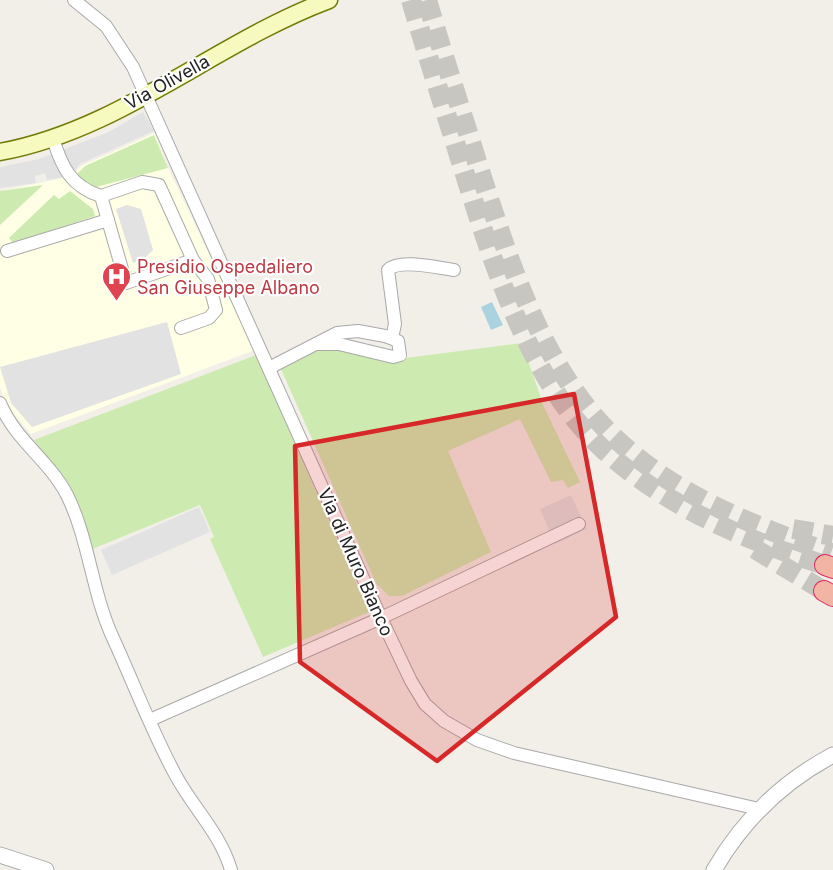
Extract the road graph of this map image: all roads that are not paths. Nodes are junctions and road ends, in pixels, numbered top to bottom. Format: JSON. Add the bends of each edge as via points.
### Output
{"nodes":[{"id":1,"x":74,"y":0,"type":"edge"},
{"id":2,"x":329,"y":0,"type":"edge"},
{"id":3,"x":146,"y":94,"type":"junction"},
{"id":4,"x":53,"y":138,"type":"junction"},
{"id":5,"x":0,"y":152,"type":"edge"},
{"id":6,"x":100,"y":196,"type":"junction"},
{"id":7,"x":108,"y":220,"type":"junction"},
{"id":8,"x":7,"y":251,"type":"dead end"},
{"id":9,"x":193,"y":260,"type":"junction"},
{"id":10,"x":454,"y":270,"type":"dead end"},
{"id":11,"x":182,"y":328,"type":"dead end"},
{"id":12,"x":392,"y":338,"type":"junction"},
{"id":13,"x":316,"y":344,"type":"junction"},
{"id":14,"x":269,"y":368,"type":"junction"},
{"id":15,"x":0,"y":404,"type":"edge"},
{"id":16,"x":579,"y":524,"type":"dead end"},
{"id":17,"x":381,"y":618,"type":"junction"},
{"id":18,"x":150,"y":720,"type":"junction"},
{"id":19,"x":833,"y":755,"type":"edge"},
{"id":20,"x":759,"y":809,"type":"junction"},
{"id":21,"x":0,"y":855,"type":"edge"},
{"id":22,"x":46,"y":870,"type":"edge"},
{"id":23,"x":231,"y":870,"type":"edge"},
{"id":24,"x":714,"y":870,"type":"edge"}],
"edges":[{"from":1,"to":3,"type":"street","name":"Via di Muro Bianco","via":[[115,37]]},
{"from":2,"to":3,"type":"main road","name":"Via Olivella","via":[[287,18]]},
{"from":3,"to":4,"type":"main road","name":"Via Olivella"},
{"from":3,"to":14,"type":"street","name":"Via di Muro Bianco"},
{"from":4,"to":5,"type":"main road","name":"Via Olivella"},
{"from":4,"to":6,"type":"street","via":[[61,164],[71,178]]},
{"from":6,"to":7,"type":"street"},
{"from":6,"to":9,"type":"street","via":[[142,183],[159,185]]},
{"from":7,"to":8,"type":"street"},
{"from":7,"to":9,"type":"street","via":[[126,283]]},
{"from":9,"to":11,"type":"street","via":[[208,279],[216,310],[209,318]]},
{"from":10,"to":12,"type":"street","via":[[405,264],[388,270],[395,324]]},
{"from":12,"to":13,"type":"street","via":[[358,331],[337,333]]},
{"from":12,"to":13,"type":"street","via":[[401,348],[400,355],[393,357],[339,344]]},
{"from":13,"to":14,"type":"street"},
{"from":14,"to":17,"type":"street","name":"Via di Muro Bianco"},
{"from":15,"to":18,"type":"street","via":[[12,429],[51,471],[68,497],[103,613]]},
{"from":16,"to":17,"type":"street"},
{"from":17,"to":18,"type":"street"},
{"from":17,"to":20,"type":"street","name":"Via di Muro Bianco","via":[[425,704],[444,721],[477,740],[514,753]]},
{"from":18,"to":23,"type":"street","via":[[175,776],[217,836]]},
{"from":19,"to":20,"type":"street","via":[[795,778]]},
{"from":20,"to":24,"type":"street"},
{"from":21,"to":22,"type":"street"}]}
